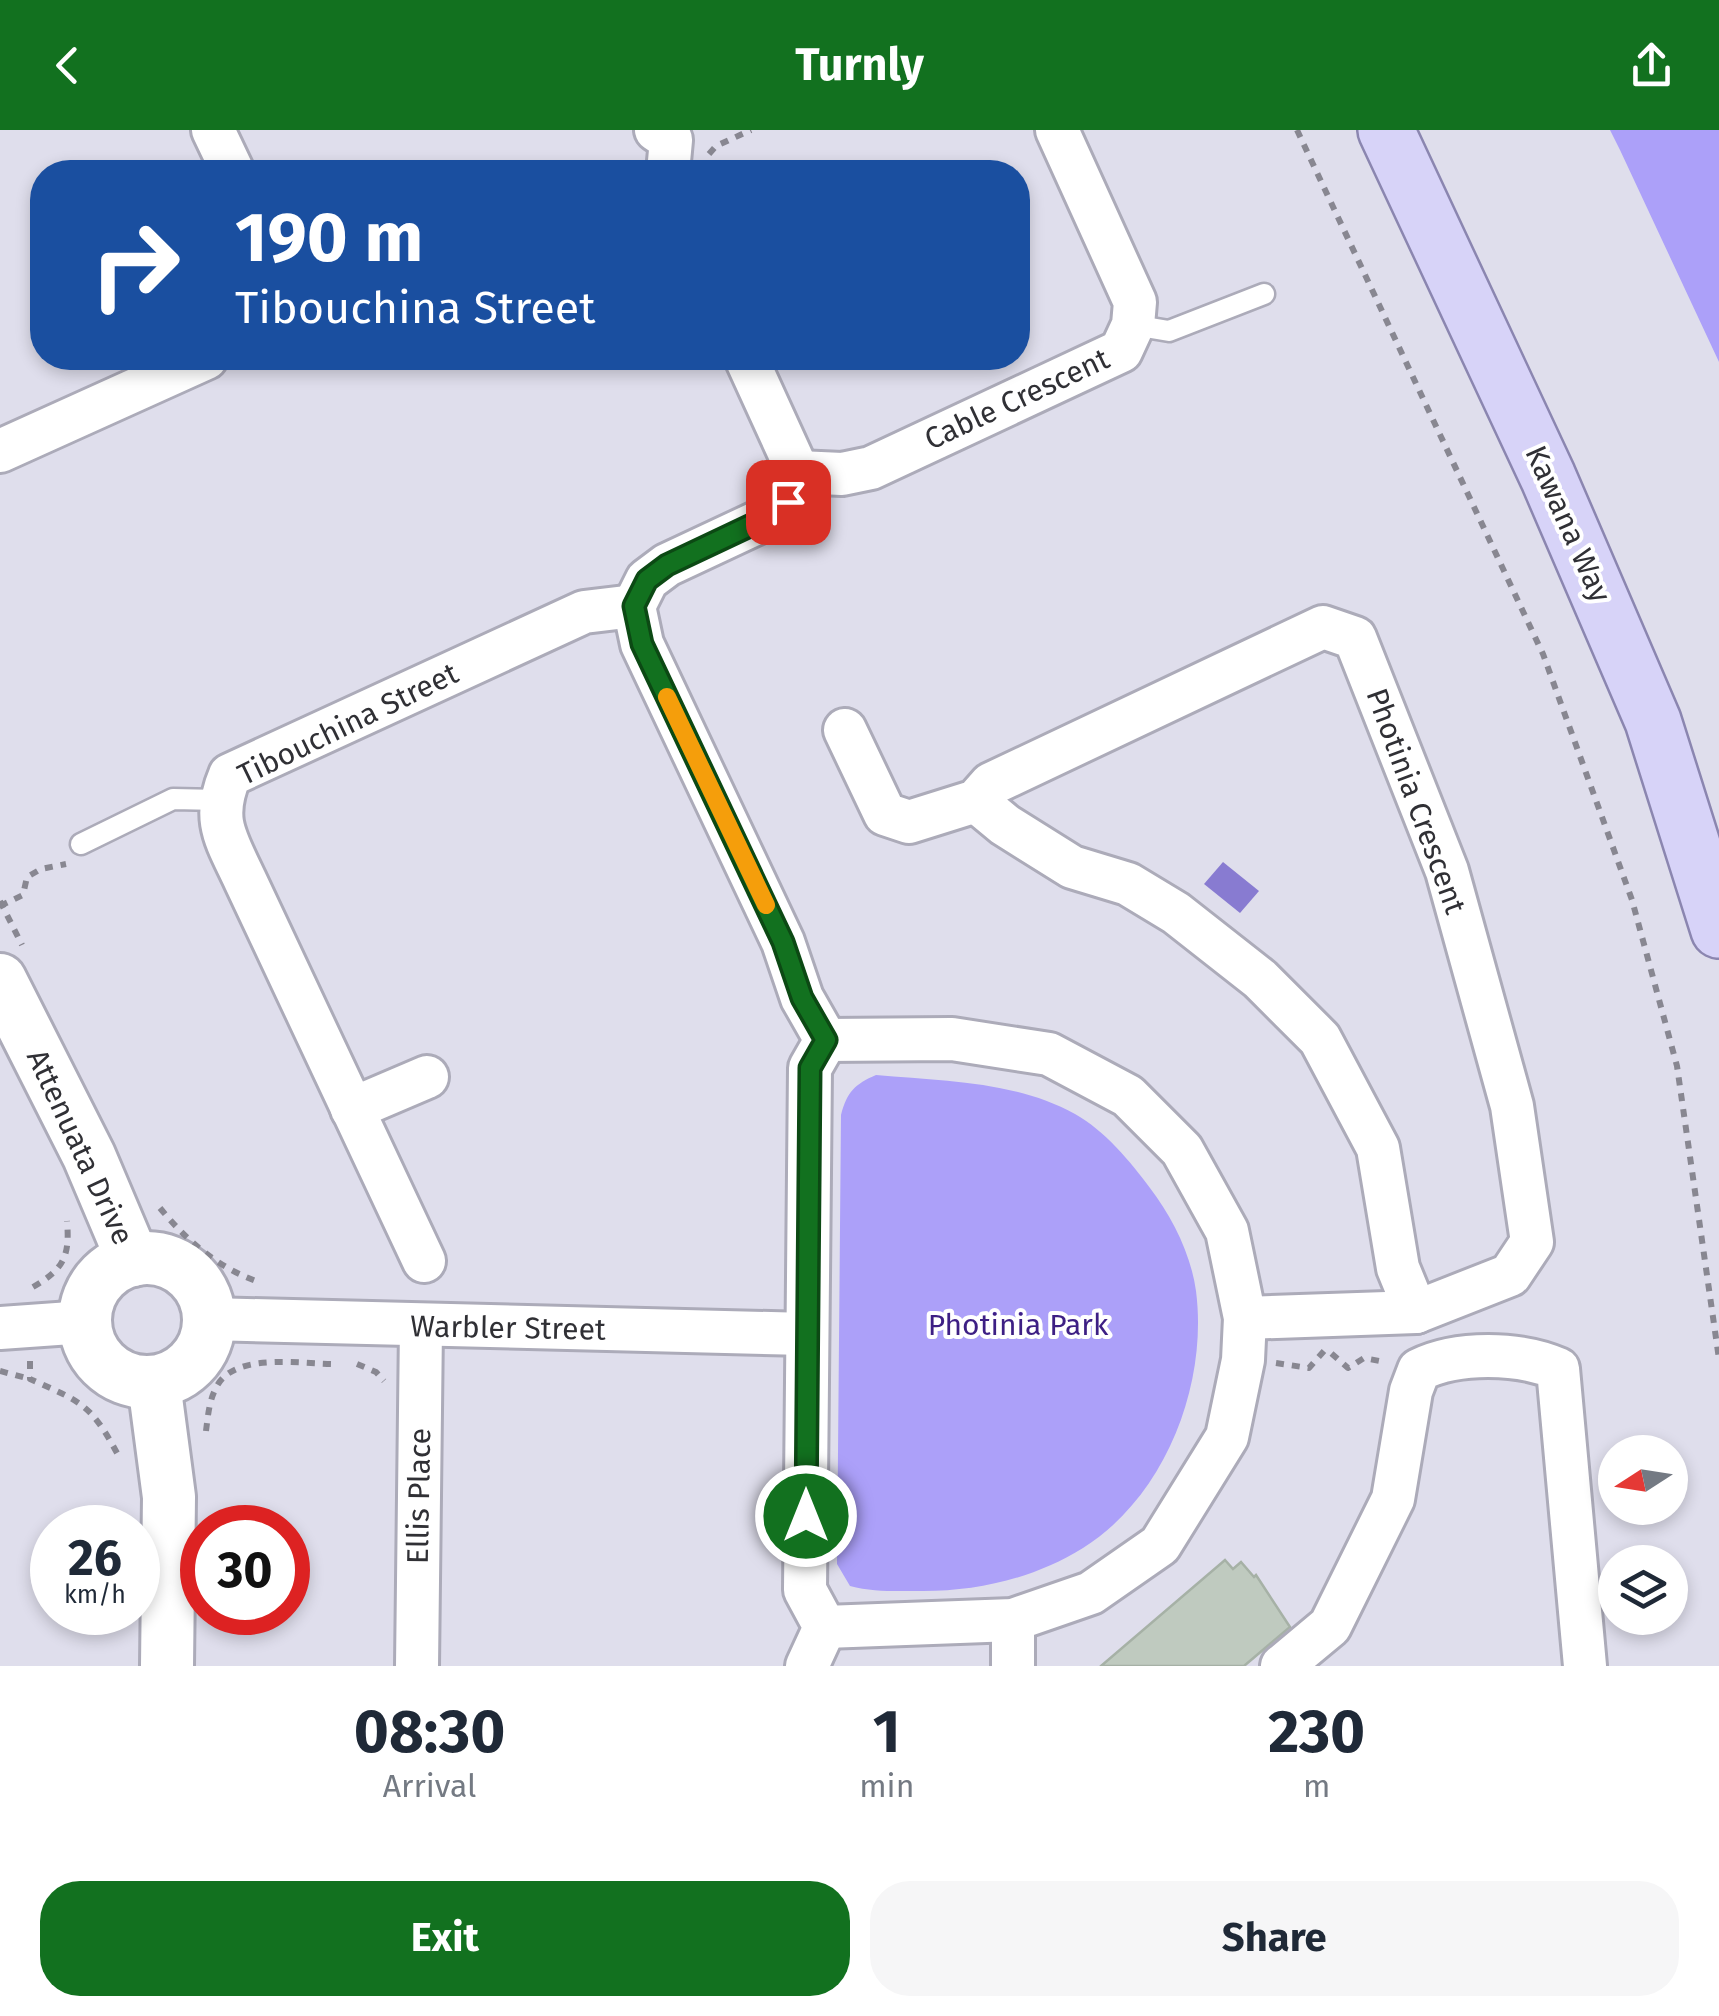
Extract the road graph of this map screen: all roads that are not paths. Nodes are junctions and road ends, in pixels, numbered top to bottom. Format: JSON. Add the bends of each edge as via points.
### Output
{"nodes":[{"id":1,"x":213,"y":130,"type":"edge"},
{"id":2,"x":1058,"y":130,"type":"edge"},
{"id":3,"x":1386,"y":130,"type":"edge"},
{"id":4,"x":227,"y":160,"type":"edge"},
{"id":5,"x":1264,"y":294,"type":"dead end"},
{"id":6,"x":1134,"y":325,"type":"junction"},
{"id":7,"x":179,"y":370,"type":"edge"},
{"id":8,"x":751,"y":370,"type":"edge"},
{"id":9,"x":0,"y":451,"type":"edge"},
{"id":10,"x":798,"y":472,"type":"junction"},
{"id":11,"x":634,"y":606,"type":"junction"},
{"id":12,"x":845,"y":730,"type":"dead end"},
{"id":13,"x":220,"y":800,"type":"junction"},
{"id":14,"x":976,"y":801,"type":"junction"},
{"id":15,"x":80,"y":854,"type":"road end"},
{"id":16,"x":1719,"y":930,"type":"edge"},
{"id":17,"x":14,"y":968,"type":"edge"},
{"id":18,"x":826,"y":1040,"type":"junction"},
{"id":19,"x":427,"y":1077,"type":"dead end"},
{"id":20,"x":352,"y":1109,"type":"junction"},
{"id":21,"x":133,"y":1260,"type":"junction"},
{"id":22,"x":424,"y":1260,"type":"dead end"},
{"id":23,"x":1416,"y":1312,"type":"junction"},
{"id":24,"x":15,"y":1315,"type":"edge"},
{"id":25,"x":1245,"y":1318,"type":"junction"},
{"id":26,"x":209,"y":1319,"type":"junction"},
{"id":27,"x":85,"y":1322,"type":"junction"},
{"id":28,"x":421,"y":1326,"type":"junction"},
{"id":29,"x":808,"y":1334,"type":"junction"},
{"id":30,"x":154,"y":1383,"type":"junction"},
{"id":31,"x":1013,"y":1620,"type":"junction"},
{"id":32,"x":825,"y":1627,"type":"junction"},
{"id":33,"x":167,"y":1666,"type":"edge"},
{"id":34,"x":417,"y":1666,"type":"edge"},
{"id":35,"x":807,"y":1666,"type":"edge"},
{"id":36,"x":1013,"y":1666,"type":"edge"},
{"id":37,"x":1282,"y":1666,"type":"edge"},
{"id":38,"x":1584,"y":1666,"type":"edge"}],
"edges":[{"from":1,"to":4,"type":"street"},
{"from":2,"to":6,"type":"street","name":"Cable Crescent","via":[[1135,302]]},
{"from":3,"to":16,"type":"main road","name":"Kawana Way","via":[[1654,721]]},
{"from":5,"to":6,"type":"lane","via":[[1168,331]]},
{"from":6,"to":10,"type":"street","name":"Cable Crescent","via":[[1121,351],[870,468]]},
{"from":7,"to":9,"type":"street"},
{"from":8,"to":10,"type":"street"},
{"from":10,"to":11,"type":"street","via":[[788,502],[667,565],[647,580]]},
{"from":11,"to":13,"type":"street","name":"Tibouchina Street","via":[[584,612],[230,775]]},
{"from":11,"to":18,"type":"street","via":[[642,644]]},
{"from":12,"to":14,"type":"street","name":"Photinia Crescent","via":[[885,814],[909,822]]},
{"from":13,"to":15,"type":"lane","via":[[173,799]]},
{"from":13,"to":20,"type":"street","name":"Tibouchina Street","via":[[221,826]]},
{"from":14,"to":23,"type":"street","via":[[1072,867],[1128,884],[1176,913],[1320,1039],[1378,1148],[1398,1268]]},
{"from":14,"to":23,"type":"street","name":"Photinia Crescent","via":[[991,784],[1322,626],[1355,638],[1447,871],[1512,1106],[1532,1242],[1510,1275]]},
{"from":17,"to":21,"type":"street","name":"Attenuata Drive"},
{"from":18,"to":25,"type":"street","via":[[952,1039],[1049,1054],[1128,1096],[1182,1150],[1226,1231]]},
{"from":18,"to":29,"type":"street","via":[[810,1068]]},
{"from":19,"to":20,"type":"street"},
{"from":20,"to":22,"type":"street","name":"Tibouchina Street"},
{"from":21,"to":26,"type":"street","via":[[180,1268],[206,1299]]},
{"from":21,"to":27,"type":"street","via":[[95,1286]]},
{"from":23,"to":25,"type":"street","name":"Photinia Crescent"},
{"from":24,"to":27,"type":"street"},
{"from":25,"to":31,"type":"street","via":[[1227,1437],[1160,1544],[1091,1593]]},
{"from":26,"to":28,"type":"street","name":"Warbler Street"},
{"from":26,"to":30,"type":"street","via":[[207,1338],[187,1368]]},
{"from":27,"to":30,"type":"street","via":[[99,1360],[114,1374]]},
{"from":28,"to":29,"type":"street","name":"Warbler Street"},
{"from":28,"to":34,"type":"street","name":"Ellis Place"},
{"from":29,"to":32,"type":"street","via":[[806,1590]]},
{"from":30,"to":33,"type":"street","via":[[168,1497]]},
{"from":31,"to":32,"type":"street"},
{"from":31,"to":36,"type":"street"},
{"from":32,"to":35,"type":"street"},
{"from":37,"to":38,"type":"street","via":[[1330,1626],[1394,1499],[1419,1370],[1442,1359],[1535,1359],[1558,1370]]}]}
